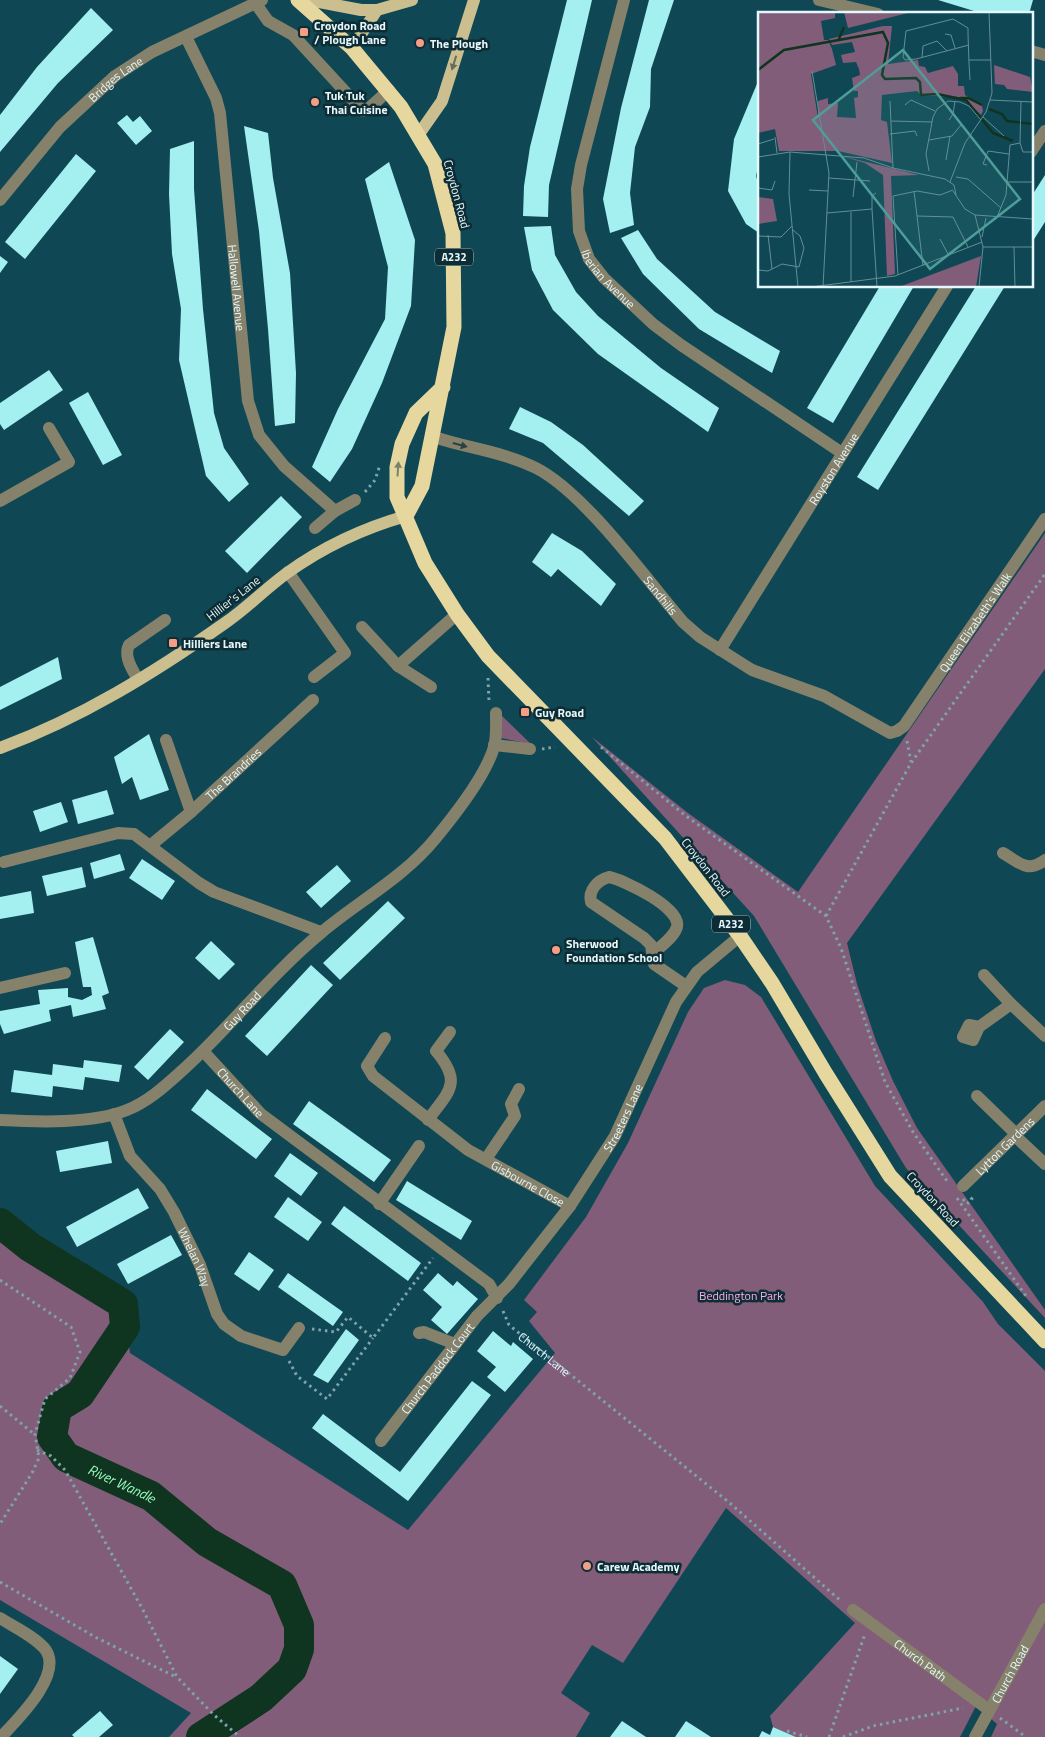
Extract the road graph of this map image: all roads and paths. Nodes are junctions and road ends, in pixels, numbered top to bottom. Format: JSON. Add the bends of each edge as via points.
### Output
{"nodes":[{"id":1,"x":298,"y":0,"type":"edge"},
{"id":2,"x":309,"y":0,"type":"edge"},
{"id":3,"x":412,"y":0,"type":"edge"},
{"id":4,"x":474,"y":0,"type":"edge"},
{"id":5,"x":624,"y":0,"type":"edge"},
{"id":6,"x":819,"y":0,"type":"edge"},
{"id":7,"x":259,"y":2,"type":"edge"},
{"id":8,"x":834,"y":9,"type":"edge"},
{"id":9,"x":377,"y":10,"type":"junction"},
{"id":10,"x":860,"y":12,"type":"edge"},
{"id":11,"x":186,"y":37,"type":"junction"},
{"id":12,"x":352,"y":48,"type":"junction"},
{"id":13,"x":1032,"y":51,"type":"edge"},
{"id":14,"x":1045,"y":55,"type":"edge"},
{"id":15,"x":389,"y":90,"type":"junction"},
{"id":16,"x":1045,"y":130,"type":"edge"},
{"id":17,"x":419,"y":134,"type":"junction"},
{"id":18,"x":1032,"y":150,"type":"edge"},
{"id":19,"x":0,"y":199,"type":"edge"},
{"id":20,"x":946,"y":288,"type":"edge"},
{"id":21,"x":443,"y":386,"type":"junction"},
{"id":22,"x":50,"y":428,"type":"dead end"},
{"id":23,"x":434,"y":437,"type":"junction"},
{"id":24,"x":842,"y":453,"type":"junction"},
{"id":25,"x":381,"y":464,"type":"dead end"},
{"id":26,"x":355,"y":500,"type":"joint"},
{"id":27,"x":0,"y":501,"type":"edge"},
{"id":28,"x":335,"y":511,"type":"junction"},
{"id":29,"x":406,"y":516,"type":"junction"},
{"id":30,"x":1045,"y":519,"type":"edge"},
{"id":31,"x":316,"y":528,"type":"dead end"},
{"id":32,"x":288,"y":572,"type":"junction"},
{"id":33,"x":1045,"y":574,"type":"edge"},
{"id":34,"x":457,"y":614,"type":"junction"},
{"id":35,"x":165,"y":620,"type":"dead end"},
{"id":36,"x":362,"y":627,"type":"dead end"},
{"id":37,"x":720,"y":650,"type":"junction"},
{"id":38,"x":488,"y":656,"type":"junction"},
{"id":39,"x":398,"y":666,"type":"junction"},
{"id":40,"x":314,"y":677,"type":"dead end"},
{"id":41,"x":138,"y":680,"type":"junction"},
{"id":42,"x":431,"y":687,"type":"dead end"},
{"id":43,"x":313,"y":700,"type":"dead end"},
{"id":44,"x":496,"y":716,"type":"joint"},
{"id":45,"x":904,"y":726,"type":"junction"},
{"id":46,"x":166,"y":740,"type":"dead end"},
{"id":47,"x":570,"y":741,"type":"junction"},
{"id":48,"x":494,"y":745,"type":"junction"},
{"id":49,"x":598,"y":745,"type":"dead end"},
{"id":50,"x":0,"y":748,"type":"edge"},
{"id":51,"x":530,"y":749,"type":"joint"},
{"id":52,"x":911,"y":763,"type":"junction"},
{"id":53,"x":191,"y":812,"type":"junction"},
{"id":54,"x":151,"y":845,"type":"junction"},
{"id":55,"x":1003,"y":853,"type":"dead end"},
{"id":56,"x":1045,"y":860,"type":"edge"},
{"id":57,"x":4,"y":862,"type":"dead end"},
{"id":58,"x":826,"y":916,"type":"junction"},
{"id":59,"x":321,"y":932,"type":"junction"},
{"id":60,"x":740,"y":936,"type":"junction"},
{"id":61,"x":654,"y":953,"type":"junction"},
{"id":62,"x":65,"y":973,"type":"dead end"},
{"id":63,"x":984,"y":975,"type":"dead end"},
{"id":64,"x":686,"y":986,"type":"junction"},
{"id":65,"x":0,"y":988,"type":"edge"},
{"id":66,"x":1011,"y":1004,"type":"junction"},
{"id":67,"x":979,"y":1027,"type":"dead end"},
{"id":68,"x":450,"y":1032,"type":"dead end"},
{"id":69,"x":1045,"y":1036,"type":"edge"},
{"id":70,"x":385,"y":1038,"type":"dead end"},
{"id":71,"x":203,"y":1051,"type":"junction"},
{"id":72,"x":519,"y":1089,"type":"dead end"},
{"id":73,"x":977,"y":1096,"type":"dead end"},
{"id":74,"x":1045,"y":1106,"type":"edge"},
{"id":75,"x":114,"y":1114,"type":"junction"},
{"id":76,"x":0,"y":1120,"type":"edge"},
{"id":77,"x":428,"y":1120,"type":"junction"},
{"id":78,"x":1015,"y":1135,"type":"junction"},
{"id":79,"x":418,"y":1146,"type":"dead end"},
{"id":80,"x":486,"y":1159,"type":"junction"},
{"id":81,"x":1045,"y":1164,"type":"edge"},
{"id":82,"x":956,"y":1189,"type":"junction"},
{"id":83,"x":379,"y":1204,"type":"junction"},
{"id":84,"x":570,"y":1206,"type":"junction"},
{"id":85,"x":441,"y":1248,"type":"junction"},
{"id":86,"x":0,"y":1280,"type":"edge"},
{"id":87,"x":497,"y":1298,"type":"junction"},
{"id":88,"x":1029,"y":1300,"type":"dead end"},
{"id":89,"x":299,"y":1328,"type":"joint"},
{"id":90,"x":419,"y":1333,"type":"dead end"},
{"id":91,"x":373,"y":1338,"type":"junction"},
{"id":92,"x":1045,"y":1340,"type":"edge"},
{"id":93,"x":455,"y":1344,"type":"junction"},
{"id":94,"x":283,"y":1350,"type":"junction"},
{"id":95,"x":0,"y":1406,"type":"edge"},
{"id":96,"x":35,"y":1434,"type":"junction"},
{"id":97,"x":381,"y":1441,"type":"dead end"},
{"id":98,"x":38,"y":1450,"type":"junction"},
{"id":99,"x":0,"y":1524,"type":"edge"},
{"id":100,"x":0,"y":1582,"type":"edge"},
{"id":101,"x":1045,"y":1609,"type":"edge"},
{"id":102,"x":852,"y":1610,"type":"joint"},
{"id":103,"x":0,"y":1618,"type":"edge"},
{"id":104,"x":870,"y":1622,"type":"junction"},
{"id":105,"x":177,"y":1677,"type":"junction"},
{"id":106,"x":989,"y":1710,"type":"junction"},
{"id":107,"x":787,"y":1731,"type":"dead end"},
{"id":108,"x":1,"y":1737,"type":"edge"},
{"id":109,"x":240,"y":1737,"type":"edge"},
{"id":110,"x":807,"y":1737,"type":"edge"},
{"id":111,"x":829,"y":1737,"type":"edge"},
{"id":112,"x":843,"y":1737,"type":"edge"},
{"id":113,"x":975,"y":1737,"type":"edge"},
{"id":114,"x":1026,"y":1737,"type":"edge"}],
"edges":[{"from":1,"to":12,"type":"highway","name":"Croydon Road","number":"A232"},
{"from":2,"to":9,"type":"main road"},
{"from":3,"to":9,"type":"main road"},
{"from":4,"to":17,"type":"main road","one_way":true,"via":[[442,101]]},
{"from":5,"to":24,"type":"street","name":"Iberian Avenue","via":[[577,189],[579,231],[589,259],[604,278],[653,324]]},
{"from":6,"to":8,"type":"street"},
{"from":7,"to":11,"type":"street","name":"Bridges Lane"},
{"from":7,"to":15,"type":"street","via":[[268,21],[293,36],[363,110]]},
{"from":8,"to":10,"type":"street"},
{"from":9,"to":12,"type":"main road"},
{"from":11,"to":19,"type":"street","name":"Bridges Lane","via":[[138,60],[96,92],[60,127]]},
{"from":11,"to":28,"type":"street","name":"Hallowell Avenue","via":[[220,113],[248,401],[259,435],[284,466]]},
{"from":12,"to":15,"type":"highway","name":"Croydon Road","number":"A232"},
{"from":13,"to":14,"type":"street"},
{"from":15,"to":17,"type":"highway","name":"Croydon Road","number":"A232"},
{"from":16,"to":18,"type":"street"},
{"from":17,"to":21,"type":"highway","name":"Croydon Road","number":"A232","via":[[435,164],[453,232],[454,327]]},
{"from":20,"to":24,"type":"street","name":"Royston Avenue"},
{"from":21,"to":23,"type":"highway","name":"Croydon Road","number":"A232"},
{"from":29,"to":21,"type":"highway","name":"Croydon Road","number":"A232","one_way":true,"via":[[397,497],[397,467],[402,444],[416,413]]},
{"from":22,"to":27,"type":"street","via":[[69,462]]},
{"from":23,"to":29,"type":"highway","name":"Croydon Road","number":"A232","via":[[422,486]]},
{"from":23,"to":37,"type":"street","name":"Sandhills","one_way":true,"via":[[524,462],[550,476],[606,531],[683,622]]},
{"from":24,"to":37,"type":"street","name":"Royston Avenue"},
{"from":25,"to":26,"type":"path","via":[[369,489]]},
{"from":26,"to":28,"type":"street"},
{"from":28,"to":31,"type":"street"},
{"from":29,"to":32,"type":"main road","name":"Hillier's Lane","via":[[345,538]]},
{"from":29,"to":34,"type":"highway","name":"Croydon Road","number":"A232","via":[[425,563]]},
{"from":30,"to":45,"type":"street","name":"Queen Elizabeth's Walk"},
{"from":32,"to":40,"type":"street","via":[[344,653]]},
{"from":32,"to":41,"type":"main road","name":"Hillier's Lane","via":[[228,621]]},
{"from":33,"to":52,"type":"path"},
{"from":34,"to":38,"type":"highway","name":"Croydon Road","number":"A232"},
{"from":34,"to":39,"type":"street"},
{"from":35,"to":41,"type":"street","via":[[127,649]]},
{"from":36,"to":39,"type":"street"},
{"from":37,"to":45,"type":"street","name":"Sandhills","via":[[752,670],[824,696],[884,731],[896,731]]},
{"from":38,"to":44,"type":"path","via":[[488,716]]},
{"from":38,"to":47,"type":"highway","name":"Croydon Road","number":"A232"},
{"from":39,"to":42,"type":"street"},
{"from":41,"to":50,"type":"main road","name":"Hillier's Lane","via":[[83,712]]},
{"from":43,"to":53,"type":"street","name":"The Brandries"},
{"from":44,"to":48,"type":"street","name":"Guy Road"},
{"from":45,"to":52,"type":"path"},
{"from":46,"to":53,"type":"street"},
{"from":47,"to":51,"type":"path","via":[[550,750]]},
{"from":47,"to":60,"type":"highway","name":"Croydon Road","number":"A232","via":[[664,838]]},
{"from":48,"to":51,"type":"street"},
{"from":48,"to":59,"type":"street","name":"Guy Road","via":[[467,796],[423,853]]},
{"from":49,"to":58,"type":"path","via":[[686,816]]},
{"from":52,"to":58,"type":"path"},
{"from":53,"to":54,"type":"street","name":"The Brandries"},
{"from":54,"to":57,"type":"street","via":[[134,834],[118,833]]},
{"from":54,"to":59,"type":"street","via":[[214,892]]},
{"from":55,"to":56,"type":"street","via":[[1028,868]]},
{"from":58,"to":82,"type":"path","via":[[841,948],[885,1082],[914,1132]]},
{"from":59,"to":71,"type":"street","name":"Guy Road"},
{"from":60,"to":64,"type":"street","name":"Streeters Lane"},
{"from":60,"to":92,"type":"highway","name":"Croydon Road","number":"A232","via":[[890,1176]]},
{"from":61,"to":61,"type":"street","via":[[644,938],[591,902],[591,892],[598,882],[609,877],[623,881],[674,914],[678,920],[677,928]]},
{"from":61,"to":64,"type":"street","via":[[654,964]]},
{"from":62,"to":65,"type":"street"},
{"from":63,"to":66,"type":"street"},
{"from":64,"to":84,"type":"street","name":"Streeters Lane","via":[[671,1011],[615,1136]]},
{"from":66,"to":67,"type":"street"},
{"from":66,"to":69,"type":"street"},
{"from":68,"to":77,"type":"street","via":[[436,1051],[448,1066],[449,1091]]},
{"from":70,"to":77,"type":"street","name":"Gisbourne Close","via":[[370,1059],[368,1071]]},
{"from":71,"to":75,"type":"street","name":"Guy Road","via":[[150,1097]]},
{"from":71,"to":83,"type":"street","name":"Church Lane","via":[[261,1114]]},
{"from":72,"to":80,"type":"street","name":"Gisbourne Close","via":[[512,1104],[515,1116]]},
{"from":73,"to":78,"type":"street"},
{"from":74,"to":78,"type":"street","name":"Lytton Gardens"},
{"from":75,"to":76,"type":"street","name":"Guy Road","via":[[54,1121]]},
{"from":75,"to":94,"type":"street","name":"Whelan Way","via":[[130,1156],[160,1189],[174,1212],[224,1324],[241,1336]]},
{"from":77,"to":80,"type":"street","name":"Gisbourne Close","via":[[468,1150]]},
{"from":78,"to":81,"type":"street"},
{"from":78,"to":82,"type":"street","name":"Lytton Gardens"},
{"from":79,"to":83,"type":"street"},
{"from":80,"to":84,"type":"street","name":"Gisbourne Close"},
{"from":82,"to":88,"type":"path"},
{"from":83,"to":85,"type":"street","name":"Church Lane"},
{"from":84,"to":87,"type":"street","name":"Streeters Lane"},
{"from":85,"to":87,"type":"street","name":"Church Lane","via":[[488,1284]]},
{"from":85,"to":91,"type":"path"},
{"from":86,"to":96,"type":"path","via":[[71,1327],[80,1352],[70,1378],[45,1398]]},
{"from":87,"to":93,"type":"street","name":"Church Paddock Court","via":[[477,1316]]},
{"from":87,"to":102,"type":"path","name":"Church Lane","via":[[509,1325],[731,1504]]},
{"from":89,"to":91,"type":"path","via":[[336,1332],[348,1317]]},
{"from":89,"to":94,"type":"street"},
{"from":90,"to":93,"type":"street"},
{"from":91,"to":94,"type":"path","via":[[327,1399],[297,1376]]},
{"from":93,"to":97,"type":"street","name":"Church Paddock Court"},
{"from":95,"to":96,"type":"path"},
{"from":96,"to":98,"type":"path"},
{"from":98,"to":99,"type":"path","via":[[39,1458],[32,1473]]},
{"from":98,"to":105,"type":"path","via":[[51,1456],[65,1470]]},
{"from":100,"to":105,"type":"path","via":[[98,1638]]},
{"from":101,"to":106,"type":"street","name":"Church Road"},
{"from":102,"to":104,"type":"street","name":"Church Path"},
{"from":103,"to":108,"type":"street","via":[[34,1639],[50,1659],[49,1675]]},
{"from":104,"to":106,"type":"street","name":"Church Path"},
{"from":104,"to":111,"type":"path"},
{"from":105,"to":109,"type":"path"},
{"from":106,"to":112,"type":"path","via":[[976,1706],[873,1726]]},
{"from":106,"to":113,"type":"street","name":"Church Road"},
{"from":106,"to":114,"type":"path"},
{"from":107,"to":110,"type":"path"}]}
